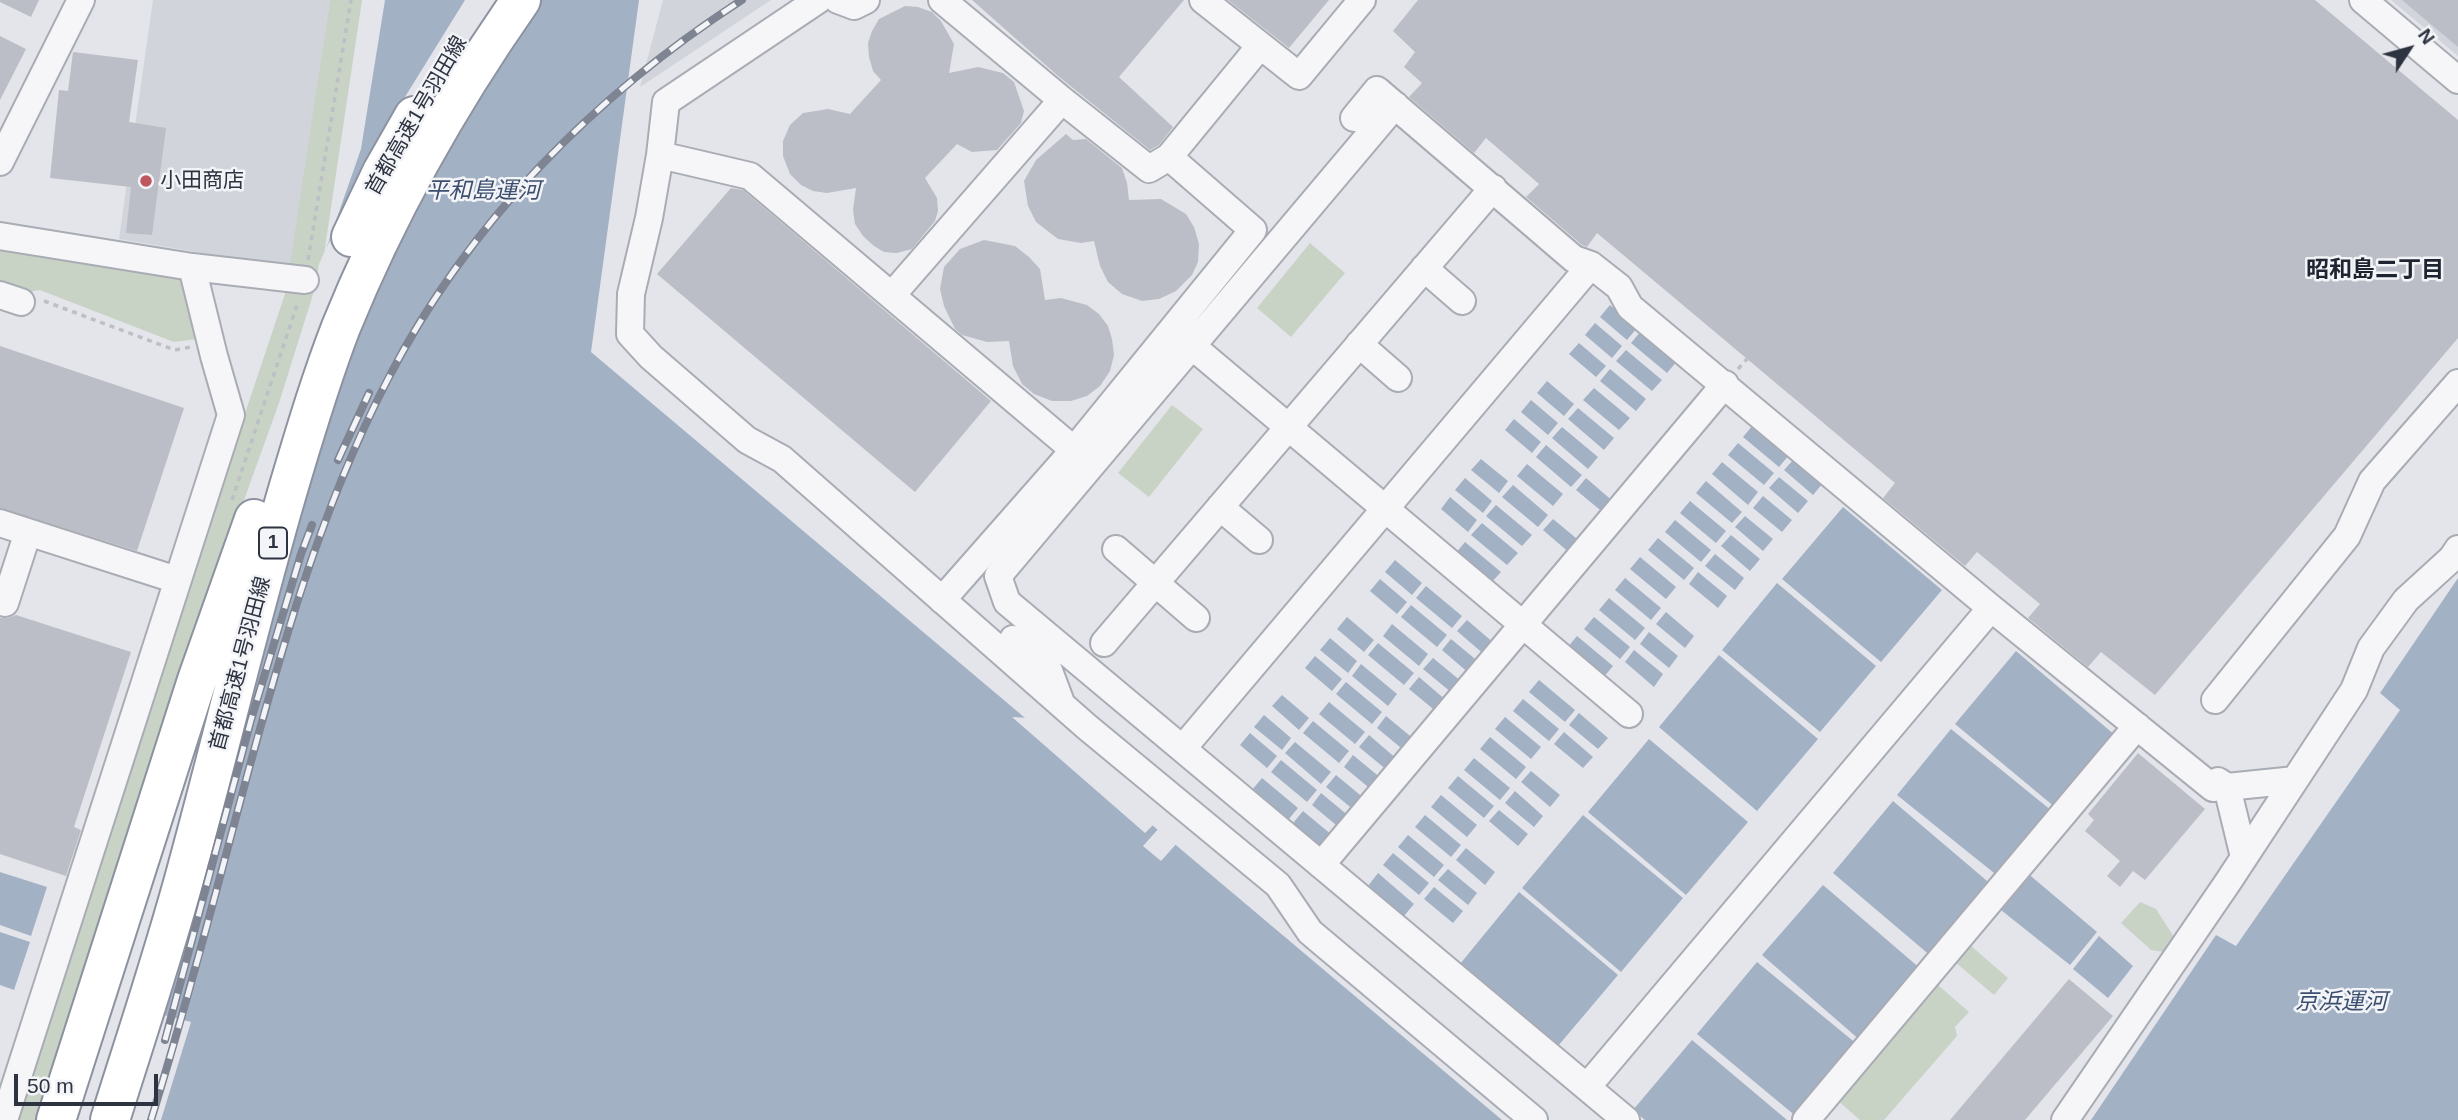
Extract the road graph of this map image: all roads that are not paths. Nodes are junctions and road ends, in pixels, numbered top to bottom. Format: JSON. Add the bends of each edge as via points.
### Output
{"nodes":[{"id":1,"x":81,"y":0,"type":"edge"},
{"id":2,"x":489,"y":0,"type":"edge"},
{"id":3,"x":520,"y":0,"type":"edge"},
{"id":4,"x":818,"y":0,"type":"edge"},
{"id":5,"x":838,"y":0,"type":"edge"},
{"id":6,"x":866,"y":0,"type":"edge"},
{"id":7,"x":943,"y":0,"type":"edge"},
{"id":8,"x":1203,"y":0,"type":"edge"},
{"id":9,"x":1362,"y":0,"type":"edge"},
{"id":10,"x":2362,"y":0,"type":"edge"},
{"id":11,"x":1260,"y":46,"type":"junction"},
{"id":12,"x":2458,"y":80,"type":"edge"},
{"id":13,"x":1062,"y":100,"type":"junction"},
{"id":14,"x":1395,"y":105,"type":"junction"},
{"id":15,"x":1354,"y":118,"type":"dead end"},
{"id":16,"x":660,"y":155,"type":"junction"},
{"id":17,"x":1169,"y":157,"type":"junction"},
{"id":18,"x":0,"y":162,"type":"edge"},
{"id":19,"x":1493,"y":188,"type":"junction"},
{"id":20,"x":0,"y":236,"type":"edge"},
{"id":21,"x":1591,"y":265,"type":"junction"},
{"id":22,"x":192,"y":267,"type":"junction"},
{"id":23,"x":1424,"y":268,"type":"junction"},
{"id":24,"x":305,"y":281,"type":"road end"},
{"id":25,"x":892,"y":295,"type":"junction"},
{"id":26,"x":1462,"y":301,"type":"dead end"},
{"id":27,"x":1360,"y":344,"type":"junction"},
{"id":28,"x":1192,"y":346,"type":"junction"},
{"id":29,"x":1398,"y":378,"type":"dead end"},
{"id":30,"x":2458,"y":383,"type":"edge"},
{"id":31,"x":1725,"y":384,"type":"junction"},
{"id":32,"x":1288,"y":427,"type":"junction"},
{"id":33,"x":1074,"y":450,"type":"junction"},
{"id":34,"x":1220,"y":507,"type":"junction"},
{"id":35,"x":1384,"y":509,"type":"junction"},
{"id":36,"x":254,"y":519,"type":"junction"},
{"id":37,"x":0,"y":523,"type":"edge"},
{"id":38,"x":28,"y":532,"type":"junction"},
{"id":39,"x":1259,"y":540,"type":"dead end"},
{"id":40,"x":1116,"y":549,"type":"dead end"},
{"id":41,"x":2458,"y":549,"type":"edge"},
{"id":42,"x":177,"y":580,"type":"junction"},
{"id":43,"x":1156,"y":583,"type":"junction"},
{"id":44,"x":947,"y":594,"type":"junction"},
{"id":45,"x":5,"y":603,"type":"dead end"},
{"id":46,"x":1991,"y":608,"type":"junction"},
{"id":47,"x":1196,"y":618,"type":"dead end"},
{"id":48,"x":1524,"y":624,"type":"junction"},
{"id":49,"x":1104,"y":643,"type":"dead end"},
{"id":50,"x":2092,"y":673,"type":"dead end"},
{"id":51,"x":2215,"y":700,"type":"dead end"},
{"id":52,"x":1629,"y":714,"type":"dead end"},
{"id":53,"x":2137,"y":726,"type":"junction"},
{"id":54,"x":1183,"y":748,"type":"junction"},
{"id":55,"x":2295,"y":780,"type":"junction"},
{"id":56,"x":2222,"y":784,"type":"junction"},
{"id":57,"x":2244,"y":858,"type":"junction"},
{"id":58,"x":1321,"y":865,"type":"junction"},
{"id":59,"x":1587,"y":1087,"type":"junction"},
{"id":60,"x":4,"y":1120,"type":"edge"},
{"id":61,"x":56,"y":1120,"type":"edge"},
{"id":62,"x":85,"y":1120,"type":"edge"},
{"id":63,"x":110,"y":1120,"type":"edge"},
{"id":64,"x":1534,"y":1120,"type":"edge"},
{"id":65,"x":1626,"y":1120,"type":"edge"},
{"id":66,"x":1806,"y":1120,"type":"edge"},
{"id":67,"x":2065,"y":1120,"type":"edge"}],
"edges":[{"from":1,"to":18,"type":"street"},
{"from":2,"to":36,"type":"highway","name":"首都高速1号羽田線","number":"1","via":[[424,98],[348,242],[318,319]]},
{"from":3,"to":63,"type":"highway","name":"首都高速1号羽田線","number":"1","via":[[444,116],[406,184],[340,330],[276,531],[189,863]]},
{"from":4,"to":16,"type":"street","via":[[666,102]]},
{"from":5,"to":6,"type":"street","via":[[854,6]]},
{"from":7,"to":13,"type":"street"},
{"from":8,"to":11,"type":"street"},
{"from":9,"to":11,"type":"street","via":[[1298,76]]},
{"from":10,"to":12,"type":"street"},
{"from":11,"to":17,"type":"street"},
{"from":13,"to":17,"type":"street","via":[[1149,169]]},
{"from":13,"to":25,"type":"street"},
{"from":14,"to":15,"type":"street","via":[[1377,90]]},
{"from":14,"to":19,"type":"street"},
{"from":14,"to":28,"type":"street"},
{"from":16,"to":25,"type":"street","via":[[750,176]]},
{"from":16,"to":44,"type":"street","via":[[631,294],[631,334],[747,440],[782,460]]},
{"from":17,"to":33,"type":"street","via":[[1254,230]]},
{"from":19,"to":21,"type":"street","via":[[1574,259]]},
{"from":19,"to":23,"type":"street"},
{"from":20,"to":22,"type":"street"},
{"from":21,"to":31,"type":"street","via":[[1619,288],[1630,307]]},
{"from":21,"to":35,"type":"street"},
{"from":22,"to":24,"type":"street"},
{"from":22,"to":42,"type":"street","via":[[231,415]]},
{"from":23,"to":26,"type":"street"},
{"from":23,"to":27,"type":"street"},
{"from":25,"to":33,"type":"street"},
{"from":27,"to":29,"type":"street"},
{"from":27,"to":32,"type":"street"},
{"from":28,"to":32,"type":"street"},
{"from":28,"to":54,"type":"street","via":[[998,576],[1007,602]]},
{"from":30,"to":51,"type":"street","via":[[2372,481],[2347,536]]},
{"from":31,"to":46,"type":"street"},
{"from":31,"to":48,"type":"street"},
{"from":32,"to":34,"type":"street"},
{"from":32,"to":35,"type":"street"},
{"from":33,"to":44,"type":"street"},
{"from":34,"to":39,"type":"street"},
{"from":34,"to":43,"type":"street"},
{"from":35,"to":48,"type":"street"},
{"from":35,"to":54,"type":"street"},
{"from":36,"to":61,"type":"highway","via":[[197,680]]},
{"from":36,"to":62,"type":"highway","name":"首都高速1号羽田線","number":"1","via":[[167,857]]},
{"from":37,"to":38,"type":"street"},
{"from":38,"to":42,"type":"street"},
{"from":38,"to":45,"type":"street"},
{"from":40,"to":43,"type":"street"},
{"from":41,"to":55,"type":"street","via":[[2406,600],[2371,648],[2354,690]]},
{"from":42,"to":60,"type":"street"},
{"from":43,"to":47,"type":"street"},
{"from":43,"to":49,"type":"street"},
{"from":44,"to":64,"type":"street","via":[[1061,704],[1278,885],[1310,932]]},
{"from":46,"to":53,"type":"street"},
{"from":46,"to":59,"type":"street"},
{"from":48,"to":52,"type":"street"},
{"from":48,"to":58,"type":"street"},
{"from":50,"to":56,"type":"street"},
{"from":53,"to":56,"type":"street","via":[[2213,788]]},
{"from":53,"to":66,"type":"street"},
{"from":54,"to":58,"type":"street"},
{"from":55,"to":56,"type":"street"},
{"from":55,"to":57,"type":"street"},
{"from":56,"to":57,"type":"street"},
{"from":57,"to":67,"type":"street"},
{"from":58,"to":59,"type":"street"},
{"from":59,"to":65,"type":"street"}]}
